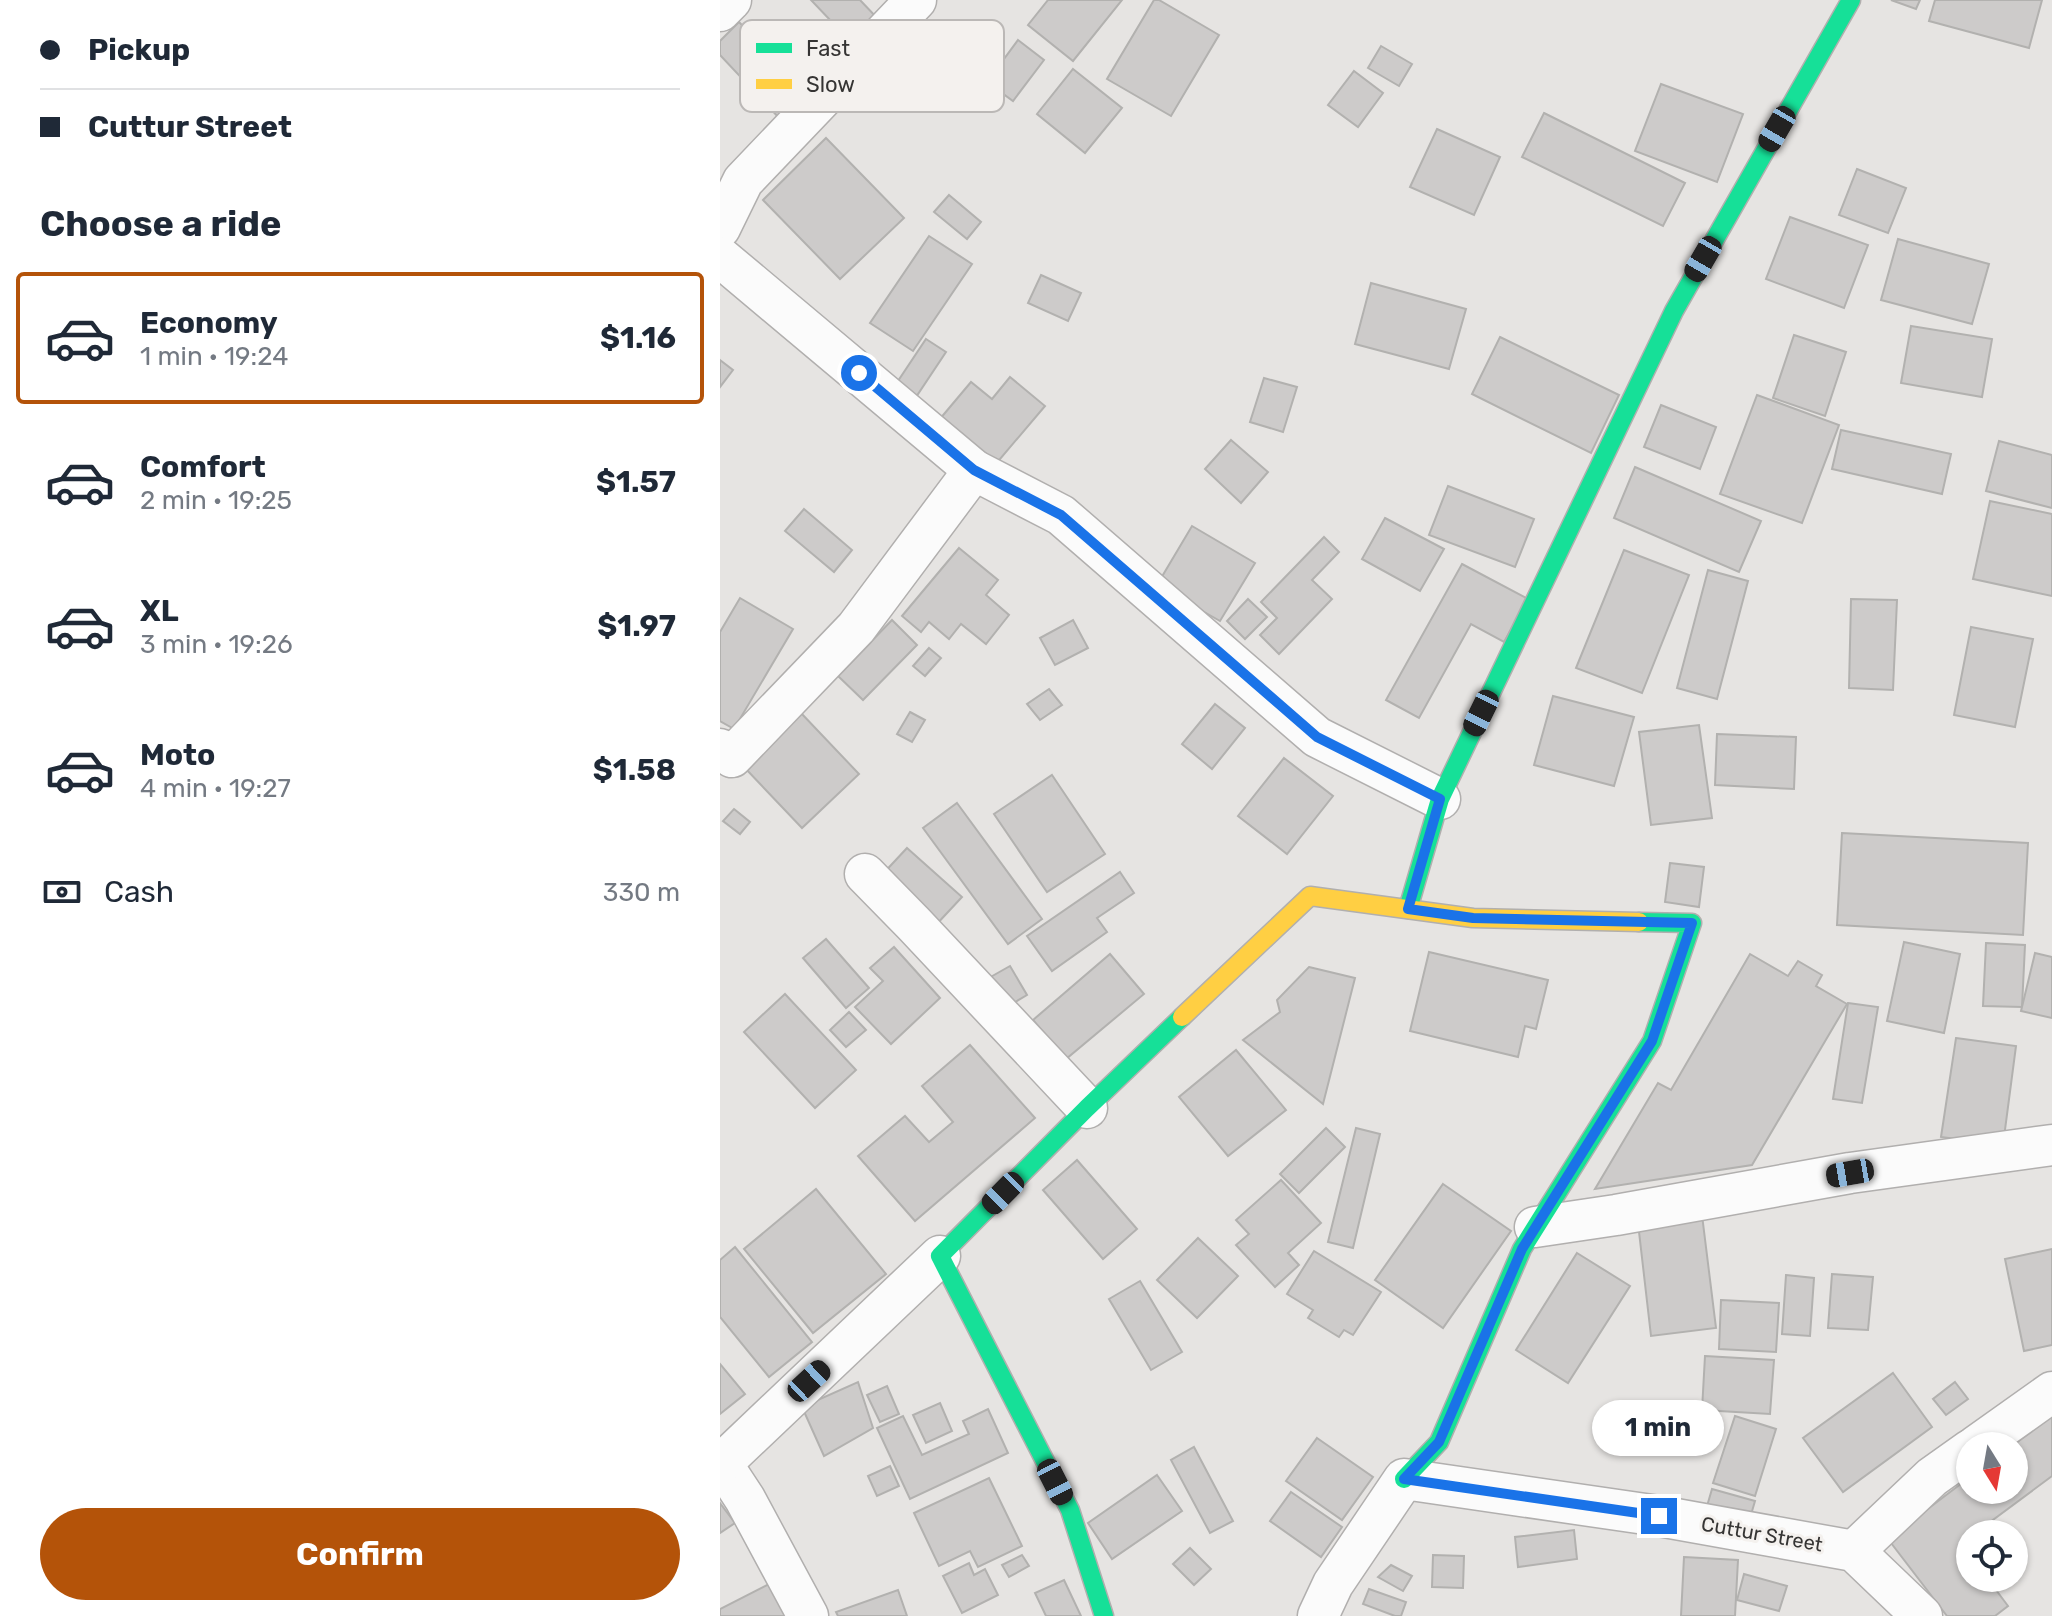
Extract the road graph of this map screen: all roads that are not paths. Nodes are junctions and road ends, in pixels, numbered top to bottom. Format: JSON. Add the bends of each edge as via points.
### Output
{"nodes":[{"id":1,"x":731,"y":0,"type":"edge"},
{"id":2,"x":916,"y":0,"type":"edge"},
{"id":3,"x":1851,"y":0,"type":"edge"},
{"id":4,"x":720,"y":11,"type":"edge"},
{"id":5,"x":897,"y":20,"type":"edge"},
{"id":6,"x":809,"y":112,"type":"edge"},
{"id":7,"x":720,"y":228,"type":"edge"},
{"id":8,"x":720,"y":257,"type":"edge"},
{"id":9,"x":974,"y":470,"type":"junction"},
{"id":10,"x":720,"y":749,"type":"edge"},
{"id":11,"x":1440,"y":799,"type":"junction"},
{"id":12,"x":865,"y":874,"type":"dead end"},
{"id":13,"x":1408,"y":909,"type":"junction"},
{"id":14,"x":1087,"y":1108,"type":"junction"},
{"id":15,"x":2052,"y":1145,"type":"edge"},
{"id":16,"x":1535,"y":1227,"type":"junction"},
{"id":17,"x":940,"y":1256,"type":"junction"},
{"id":18,"x":2052,"y":1392,"type":"edge"},
{"id":19,"x":1996,"y":1432,"type":"edge"},
{"id":20,"x":1956,"y":1460,"type":"edge"},
{"id":21,"x":721,"y":1464,"type":"edge"},
{"id":22,"x":1404,"y":1479,"type":"junction"},
{"id":23,"x":1854,"y":1551,"type":"junction"},
{"id":24,"x":808,"y":1616,"type":"edge"},
{"id":25,"x":1104,"y":1616,"type":"edge"},
{"id":26,"x":1318,"y":1616,"type":"edge"},
{"id":27,"x":1922,"y":1616,"type":"edge"}],
"edges":[{"from":1,"to":4,"type":"street"},
{"from":2,"to":5,"type":"street"},
{"from":3,"to":11,"type":"street","via":[[1674,311]]},
{"from":6,"to":7,"type":"street","via":[[743,181]]},
{"from":8,"to":9,"type":"street"},
{"from":9,"to":10,"type":"street","via":[[856,628],[732,757]]},
{"from":9,"to":11,"type":"street","via":[[1061,515],[1317,737]]},
{"from":11,"to":13,"type":"street"},
{"from":12,"to":14,"type":"street"},
{"from":13,"to":14,"type":"street","via":[[1310,896]]},
{"from":13,"to":16,"type":"street","via":[[1473,918],[1692,923],[1652,1041]]},
{"from":14,"to":17,"type":"street"},
{"from":15,"to":16,"type":"street"},
{"from":16,"to":22,"type":"street","via":[[1439,1442]]},
{"from":17,"to":21,"type":"street"},
{"from":17,"to":25,"type":"street","via":[[1070,1510]]},
{"from":18,"to":19,"type":"street"},
{"from":20,"to":23,"type":"street"},
{"from":21,"to":24,"type":"street"},
{"from":22,"to":23,"type":"street","name":"Cuttur Street"},
{"from":22,"to":26,"type":"street","via":[[1333,1584]]},
{"from":23,"to":27,"type":"street"}]}
